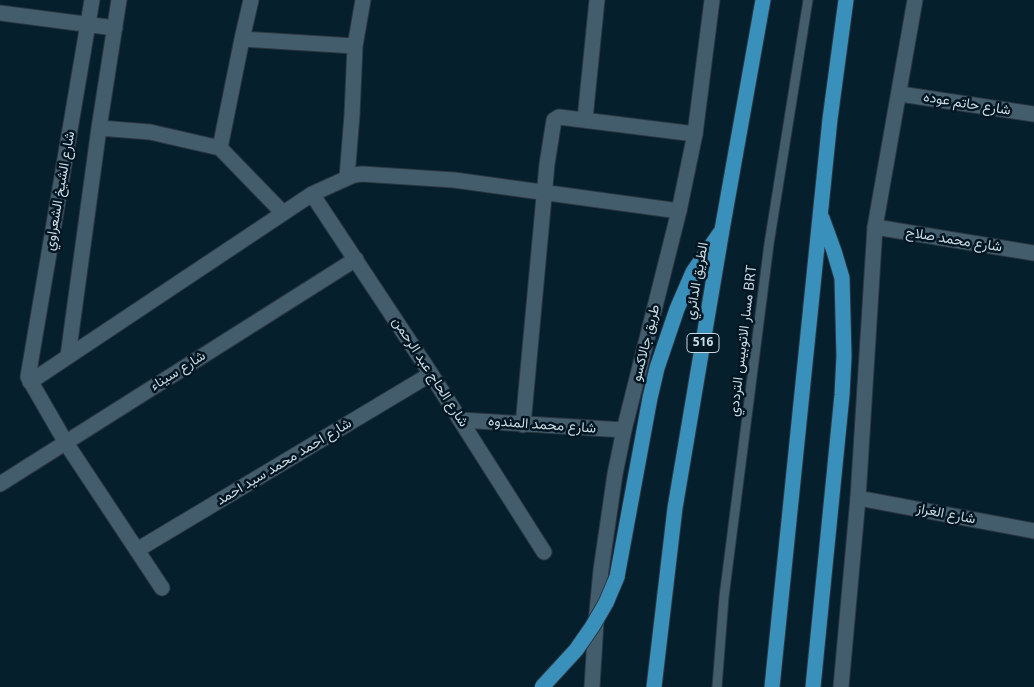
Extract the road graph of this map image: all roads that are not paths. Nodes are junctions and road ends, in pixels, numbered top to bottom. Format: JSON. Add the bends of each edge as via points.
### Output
{"nodes":[{"id":1,"x":92,"y":0,"type":"edge"},
{"id":2,"x":119,"y":0,"type":"edge"},
{"id":3,"x":251,"y":0,"type":"edge"},
{"id":4,"x":363,"y":0,"type":"edge"},
{"id":5,"x":597,"y":0,"type":"edge"},
{"id":6,"x":712,"y":0,"type":"edge"},
{"id":7,"x":763,"y":0,"type":"edge"},
{"id":8,"x":808,"y":0,"type":"edge"},
{"id":9,"x":846,"y":0,"type":"edge"},
{"id":10,"x":916,"y":0,"type":"edge"},
{"id":11,"x":0,"y":13,"type":"edge"},
{"id":12,"x":88,"y":25,"type":"junction"},
{"id":13,"x":115,"y":28,"type":"junction"},
{"id":14,"x":242,"y":39,"type":"junction"},
{"id":15,"x":355,"y":46,"type":"junction"},
{"id":16,"x":900,"y":94,"type":"junction"},
{"id":17,"x":1034,"y":114,"type":"edge"},
{"id":18,"x":585,"y":119,"type":"junction"},
{"id":19,"x":99,"y":128,"type":"junction"},
{"id":20,"x":695,"y":134,"type":"junction"},
{"id":21,"x":220,"y":148,"type":"junction"},
{"id":22,"x":347,"y":178,"type":"junction"},
{"id":23,"x":544,"y":192,"type":"junction"},
{"id":24,"x":312,"y":194,"type":"junction"},
{"id":25,"x":679,"y":211,"type":"junction"},
{"id":26,"x":283,"y":213,"type":"junction"},
{"id":27,"x":820,"y":215,"type":"junction"},
{"id":28,"x":875,"y":227,"type":"junction"},
{"id":29,"x":722,"y":230,"type":"junction"},
{"id":30,"x":1034,"y":253,"type":"edge"},
{"id":31,"x":356,"y":258,"type":"junction"},
{"id":32,"x":68,"y":356,"type":"junction"},
{"id":33,"x":431,"y":374,"type":"junction"},
{"id":34,"x":30,"y":382,"type":"junction"},
{"id":35,"x":461,"y":420,"type":"junction"},
{"id":36,"x":522,"y":425,"type":"junction"},
{"id":37,"x":624,"y":430,"type":"junction"},
{"id":38,"x":66,"y":443,"type":"junction"},
{"id":39,"x":0,"y":484,"type":"edge"},
{"id":40,"x":858,"y":498,"type":"junction"},
{"id":41,"x":1034,"y":530,"type":"edge"},
{"id":42,"x":137,"y":550,"type":"junction"},
{"id":43,"x":544,"y":552,"type":"dead end"},
{"id":44,"x":162,"y":588,"type":"dead end"},
{"id":45,"x":542,"y":687,"type":"edge"},
{"id":46,"x":592,"y":687,"type":"edge"},
{"id":47,"x":654,"y":687,"type":"edge"},
{"id":48,"x":717,"y":687,"type":"edge"},
{"id":49,"x":772,"y":687,"type":"edge"},
{"id":50,"x":813,"y":687,"type":"edge"},
{"id":51,"x":841,"y":687,"type":"edge"}],
"edges":[{"from":1,"to":12,"type":"street","name":"شارع الشيخ الشعراوي"},
{"from":2,"to":13,"type":"street","name":"شارع الشيخ الشعراوي"},
{"from":3,"to":14,"type":"street"},
{"from":4,"to":15,"type":"street"},
{"from":5,"to":18,"type":"street"},
{"from":6,"to":20,"type":"street","name":"طريق جالاكسو"},
{"from":7,"to":29,"type":"highway","name":"الطريق الدائري","number":"516"},
{"from":8,"to":48,"type":"lane","name":"مسار الاتوبيس الترددي BRT","via":[[769,244],[724,597]]},
{"from":9,"to":27,"type":"highway"},
{"from":10,"to":16,"type":"street"},
{"from":11,"to":12,"type":"street"},
{"from":12,"to":13,"type":"street"},
{"from":12,"to":34,"type":"street","name":"شارع الشيخ الشعراوي","via":[[28,377]]},
{"from":13,"to":19,"type":"street","name":"شارع الشيخ الشعراوي"},
{"from":14,"to":15,"type":"street"},
{"from":14,"to":21,"type":"street"},
{"from":15,"to":22,"type":"street"},
{"from":16,"to":17,"type":"street","name":"شارع حاتم عوده"},
{"from":16,"to":28,"type":"street"},
{"from":18,"to":20,"type":"street"},
{"from":18,"to":23,"type":"street","via":[[559,117],[554,120]]},
{"from":19,"to":21,"type":"street","via":[[150,132]]},
{"from":19,"to":32,"type":"street","name":"شارع الشيخ الشعراوي"},
{"from":20,"to":25,"type":"street","name":"طريق جالاكسو"},
{"from":21,"to":26,"type":"street"},
{"from":22,"to":23,"type":"street","via":[[362,174],[454,180]]},
{"from":22,"to":24,"type":"street"},
{"from":23,"to":25,"type":"street"},
{"from":23,"to":36,"type":"street"},
{"from":24,"to":26,"type":"street"},
{"from":24,"to":31,"type":"street","name":"شارع الحاج عبد الرحمن"},
{"from":25,"to":37,"type":"street","name":"طريق جالاكسو"},
{"from":26,"to":32,"type":"street"},
{"from":27,"to":49,"type":"highway"},
{"from":27,"to":50,"type":"highway","via":[[842,278],[844,356]]},
{"from":28,"to":30,"type":"street","name":"شارع محمد صلاح"},
{"from":28,"to":40,"type":"street"},
{"from":29,"to":45,"type":"highway","bridge":true,"via":[[693,272],[657,368],[617,578],[592,627]]},
{"from":29,"to":47,"type":"highway","name":"الطريق الدائري","number":"516","via":[[676,508]]},
{"from":31,"to":33,"type":"street","name":"شارع الحاج عبد الرحمن"},
{"from":31,"to":38,"type":"street","name":"شارع سيناء"},
{"from":32,"to":34,"type":"street"},
{"from":33,"to":35,"type":"street","name":"شارع الحاج عبد الرحمن"},
{"from":33,"to":42,"type":"street","name":"شارع احمد محمد سيد احمد"},
{"from":34,"to":38,"type":"street"},
{"from":35,"to":36,"type":"street","name":"شارع محمد المندوه"},
{"from":35,"to":43,"type":"street","name":"شارع الحاج عبد الرحمن"},
{"from":36,"to":37,"type":"street","name":"شارع محمد المندوه"},
{"from":37,"to":46,"type":"street","name":"طريق جالاكسو","via":[[601,570]]},
{"from":38,"to":39,"type":"street","name":"شارع سيناء"},
{"from":38,"to":42,"type":"street"},
{"from":40,"to":41,"type":"street","name":"شارع الغراز"},
{"from":40,"to":51,"type":"street"},
{"from":42,"to":44,"type":"street"}]}
